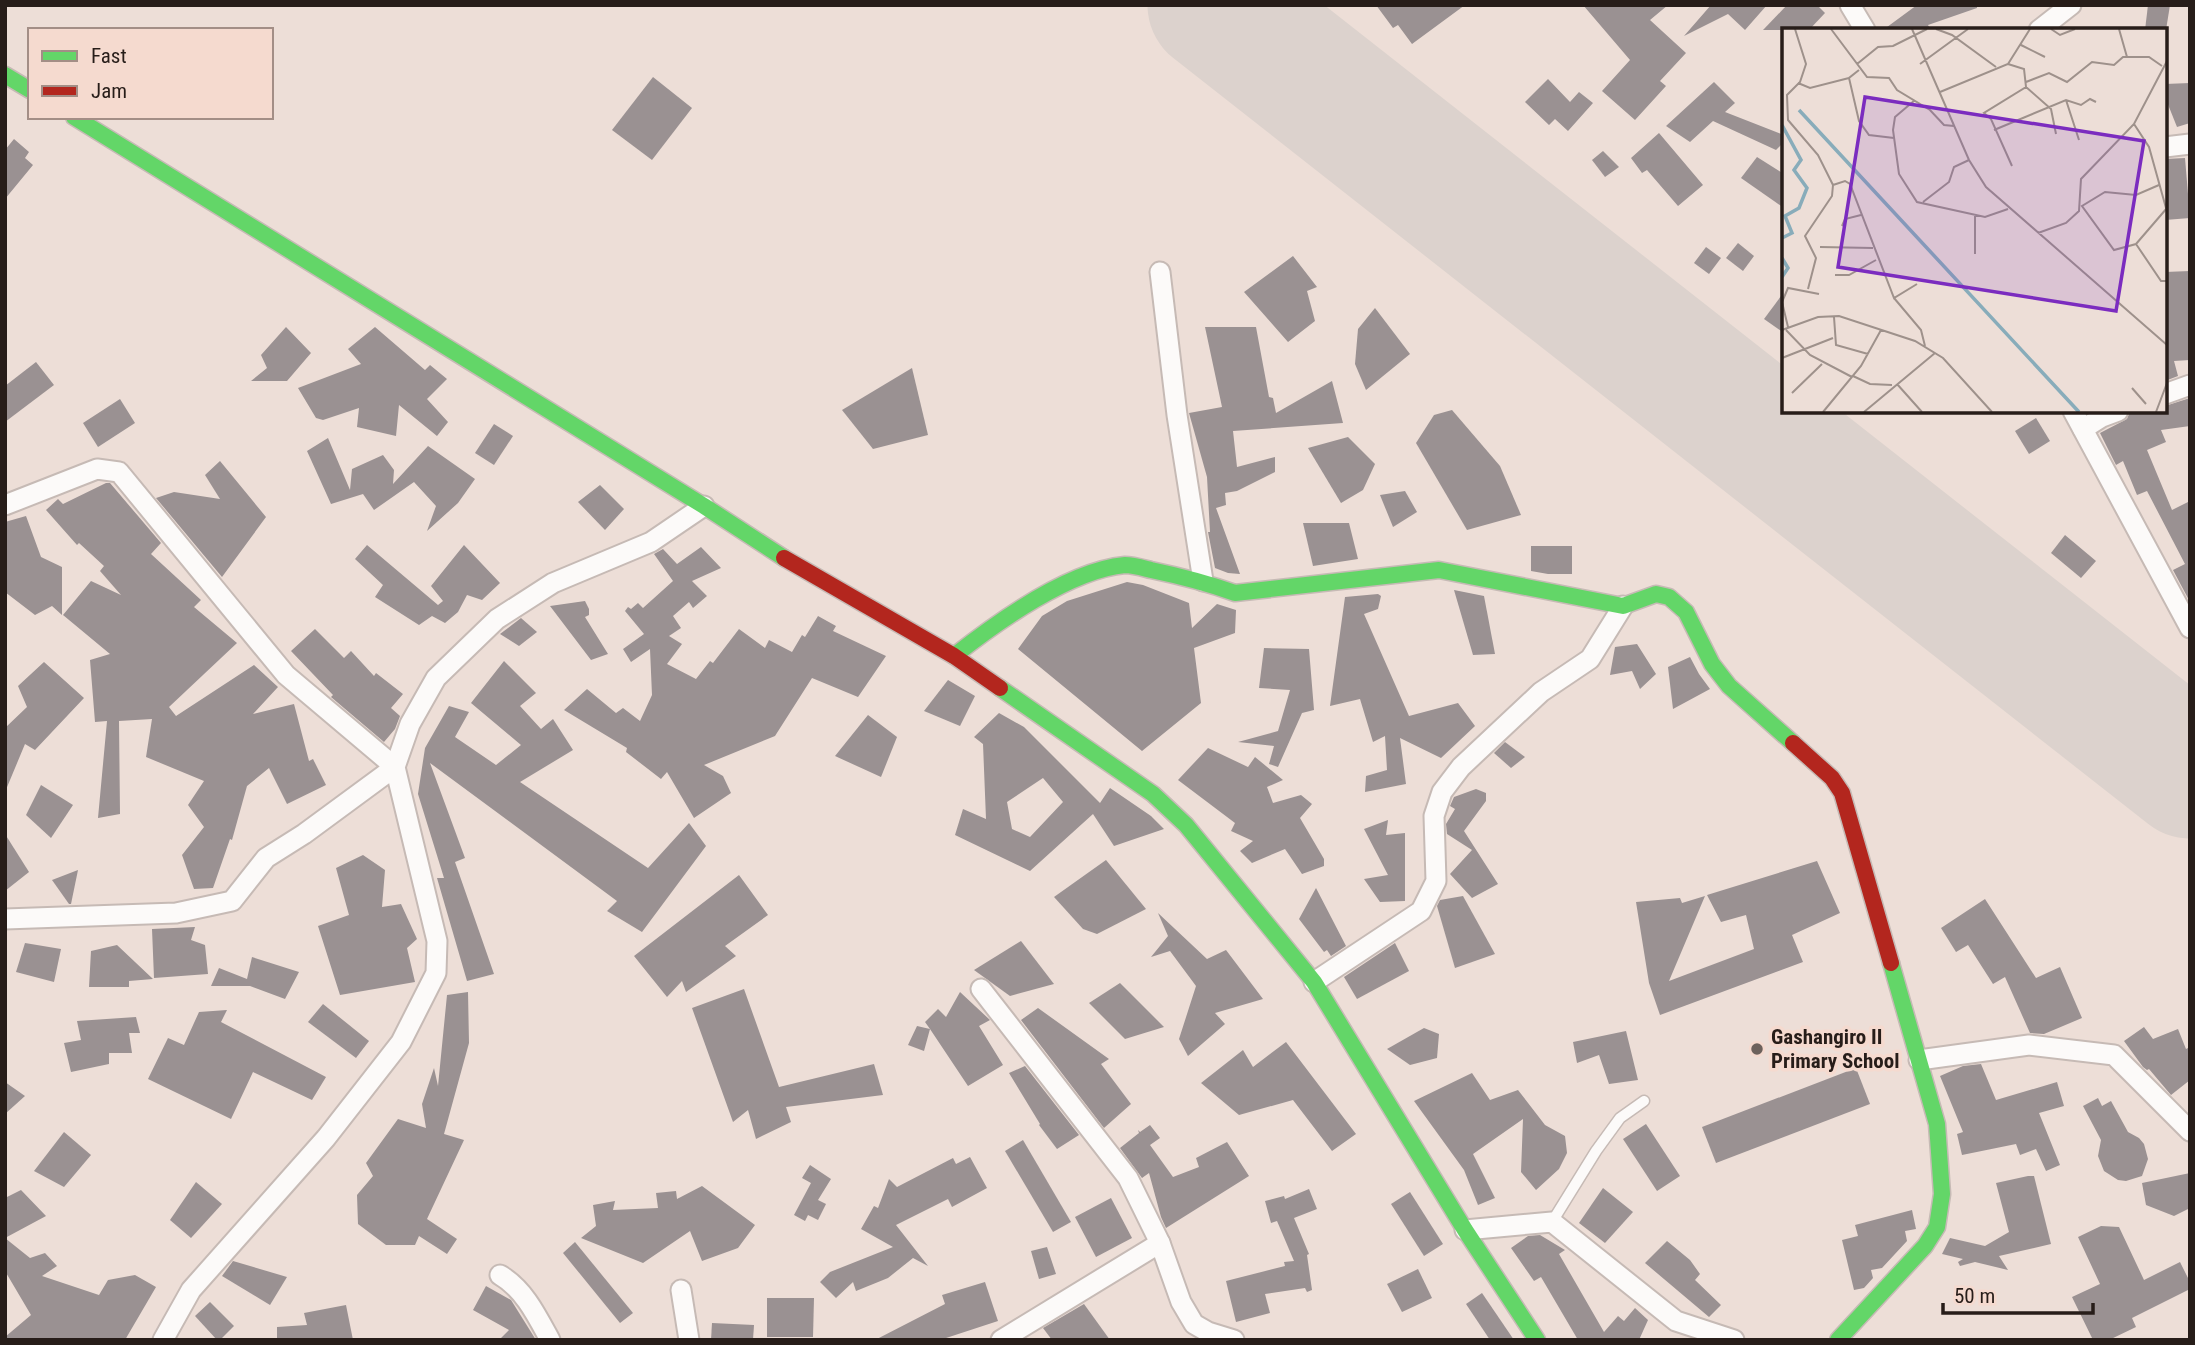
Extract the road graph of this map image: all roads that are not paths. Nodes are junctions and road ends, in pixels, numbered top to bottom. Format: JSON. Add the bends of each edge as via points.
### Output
{"nodes":[{"id":1,"x":1850,"y":5,"type":"edge"},
{"id":2,"x":2071,"y":5,"type":"edge"},
{"id":3,"x":1864,"y":28,"type":"edge"},
{"id":4,"x":2042,"y":28,"type":"edge"},
{"id":5,"x":5,"y":75,"type":"edge"},
{"id":6,"x":28,"y":89,"type":"edge"},
{"id":7,"x":77,"y":119,"type":"edge"},
{"id":8,"x":2190,"y":144,"type":"edge"},
{"id":9,"x":2167,"y":147,"type":"edge"},
{"id":10,"x":1160,"y":272,"type":"dead end"},
{"id":11,"x":2190,"y":385,"type":"edge"},
{"id":12,"x":2167,"y":393,"type":"edge"},
{"id":13,"x":2074,"y":413,"type":"edge"},
{"id":14,"x":2113,"y":413,"type":"edge"},
{"id":15,"x":2083,"y":429,"type":"junction"},
{"id":16,"x":5,"y":505,"type":"edge"},
{"id":17,"x":704,"y":506,"type":"junction"},
{"id":18,"x":1203,"y":581,"type":"junction"},
{"id":19,"x":1623,"y":606,"type":"junction"},
{"id":20,"x":2190,"y":628,"type":"edge"},
{"id":21,"x":954,"y":656,"type":"junction"},
{"id":22,"x":395,"y":767,"type":"junction"},
{"id":23,"x":5,"y":919,"type":"edge"},
{"id":24,"x":1314,"y":982,"type":"junction"},
{"id":25,"x":981,"y":989,"type":"dead end"},
{"id":26,"x":1919,"y":1059,"type":"junction"},
{"id":27,"x":1644,"y":1101,"type":"dead end"},
{"id":28,"x":2190,"y":1131,"type":"edge"},
{"id":29,"x":1552,"y":1222,"type":"junction"},
{"id":30,"x":1465,"y":1230,"type":"junction"},
{"id":31,"x":1160,"y":1243,"type":"junction"},
{"id":32,"x":500,"y":1275,"type":"dead end"},
{"id":33,"x":681,"y":1290,"type":"dead end"},
{"id":34,"x":163,"y":1340,"type":"edge"},
{"id":35,"x":550,"y":1340,"type":"edge"},
{"id":36,"x":689,"y":1340,"type":"edge"},
{"id":37,"x":1001,"y":1340,"type":"edge"},
{"id":38,"x":1234,"y":1340,"type":"edge"},
{"id":39,"x":1537,"y":1340,"type":"edge"},
{"id":40,"x":1734,"y":1340,"type":"edge"},
{"id":41,"x":1838,"y":1340,"type":"edge"}],
"edges":[{"from":1,"to":3,"type":"street"},
{"from":2,"to":4,"type":"street"},
{"from":5,"to":6,"type":"main road"},
{"from":7,"to":17,"type":"main road"},
{"from":8,"to":9,"type":"street"},
{"from":10,"to":18,"type":"street"},
{"from":11,"to":12,"type":"street"},
{"from":13,"to":15,"type":"street"},
{"from":14,"to":15,"type":"street"},
{"from":15,"to":20,"type":"street"},
{"from":16,"to":22,"type":"street","via":[[97,469],[119,472],[286,675]]},
{"from":17,"to":21,"type":"main road","via":[[790,562]]},
{"from":17,"to":22,"type":"street","via":[[651,542],[553,583],[497,619],[436,678],[410,723]]},
{"from":18,"to":19,"type":"main road","via":[[1235,593],[1439,570]]},
{"from":18,"to":21,"type":"main road","via":[[1127,565],[1098,571],[1060,586]]},
{"from":19,"to":24,"type":"street","via":[[1590,659],[1541,692],[1461,767],[1442,792],[1434,816],[1436,881],[1421,911]]},
{"from":19,"to":26,"type":"main road","via":[[1657,594],[1669,597],[1686,612],[1712,664],[1729,685],[1832,778],[1842,793]]},
{"from":21,"to":24,"type":"main road","via":[[1153,794],[1186,825]]},
{"from":22,"to":23,"type":"street","via":[[266,858],[232,901],[176,913]]},
{"from":22,"to":34,"type":"street","via":[[437,940],[436,973],[401,1042],[326,1138],[191,1290]]},
{"from":24,"to":30,"type":"main road"},
{"from":25,"to":31,"type":"street","via":[[1128,1178]]},
{"from":26,"to":28,"type":"street","via":[[2029,1045],[2115,1055]]},
{"from":26,"to":41,"type":"main road","via":[[1937,1124],[1942,1194],[1937,1227]]},
{"from":27,"to":29,"type":"lane","via":[[1620,1118]]},
{"from":29,"to":30,"type":"street"},
{"from":29,"to":40,"type":"street","via":[[1676,1321]]},
{"from":30,"to":39,"type":"main road"},
{"from":31,"to":37,"type":"street"},
{"from":31,"to":38,"type":"street","via":[[1181,1303],[1194,1324]]},
{"from":32,"to":35,"type":"street","via":[[513,1283]]},
{"from":33,"to":36,"type":"street"}]}
